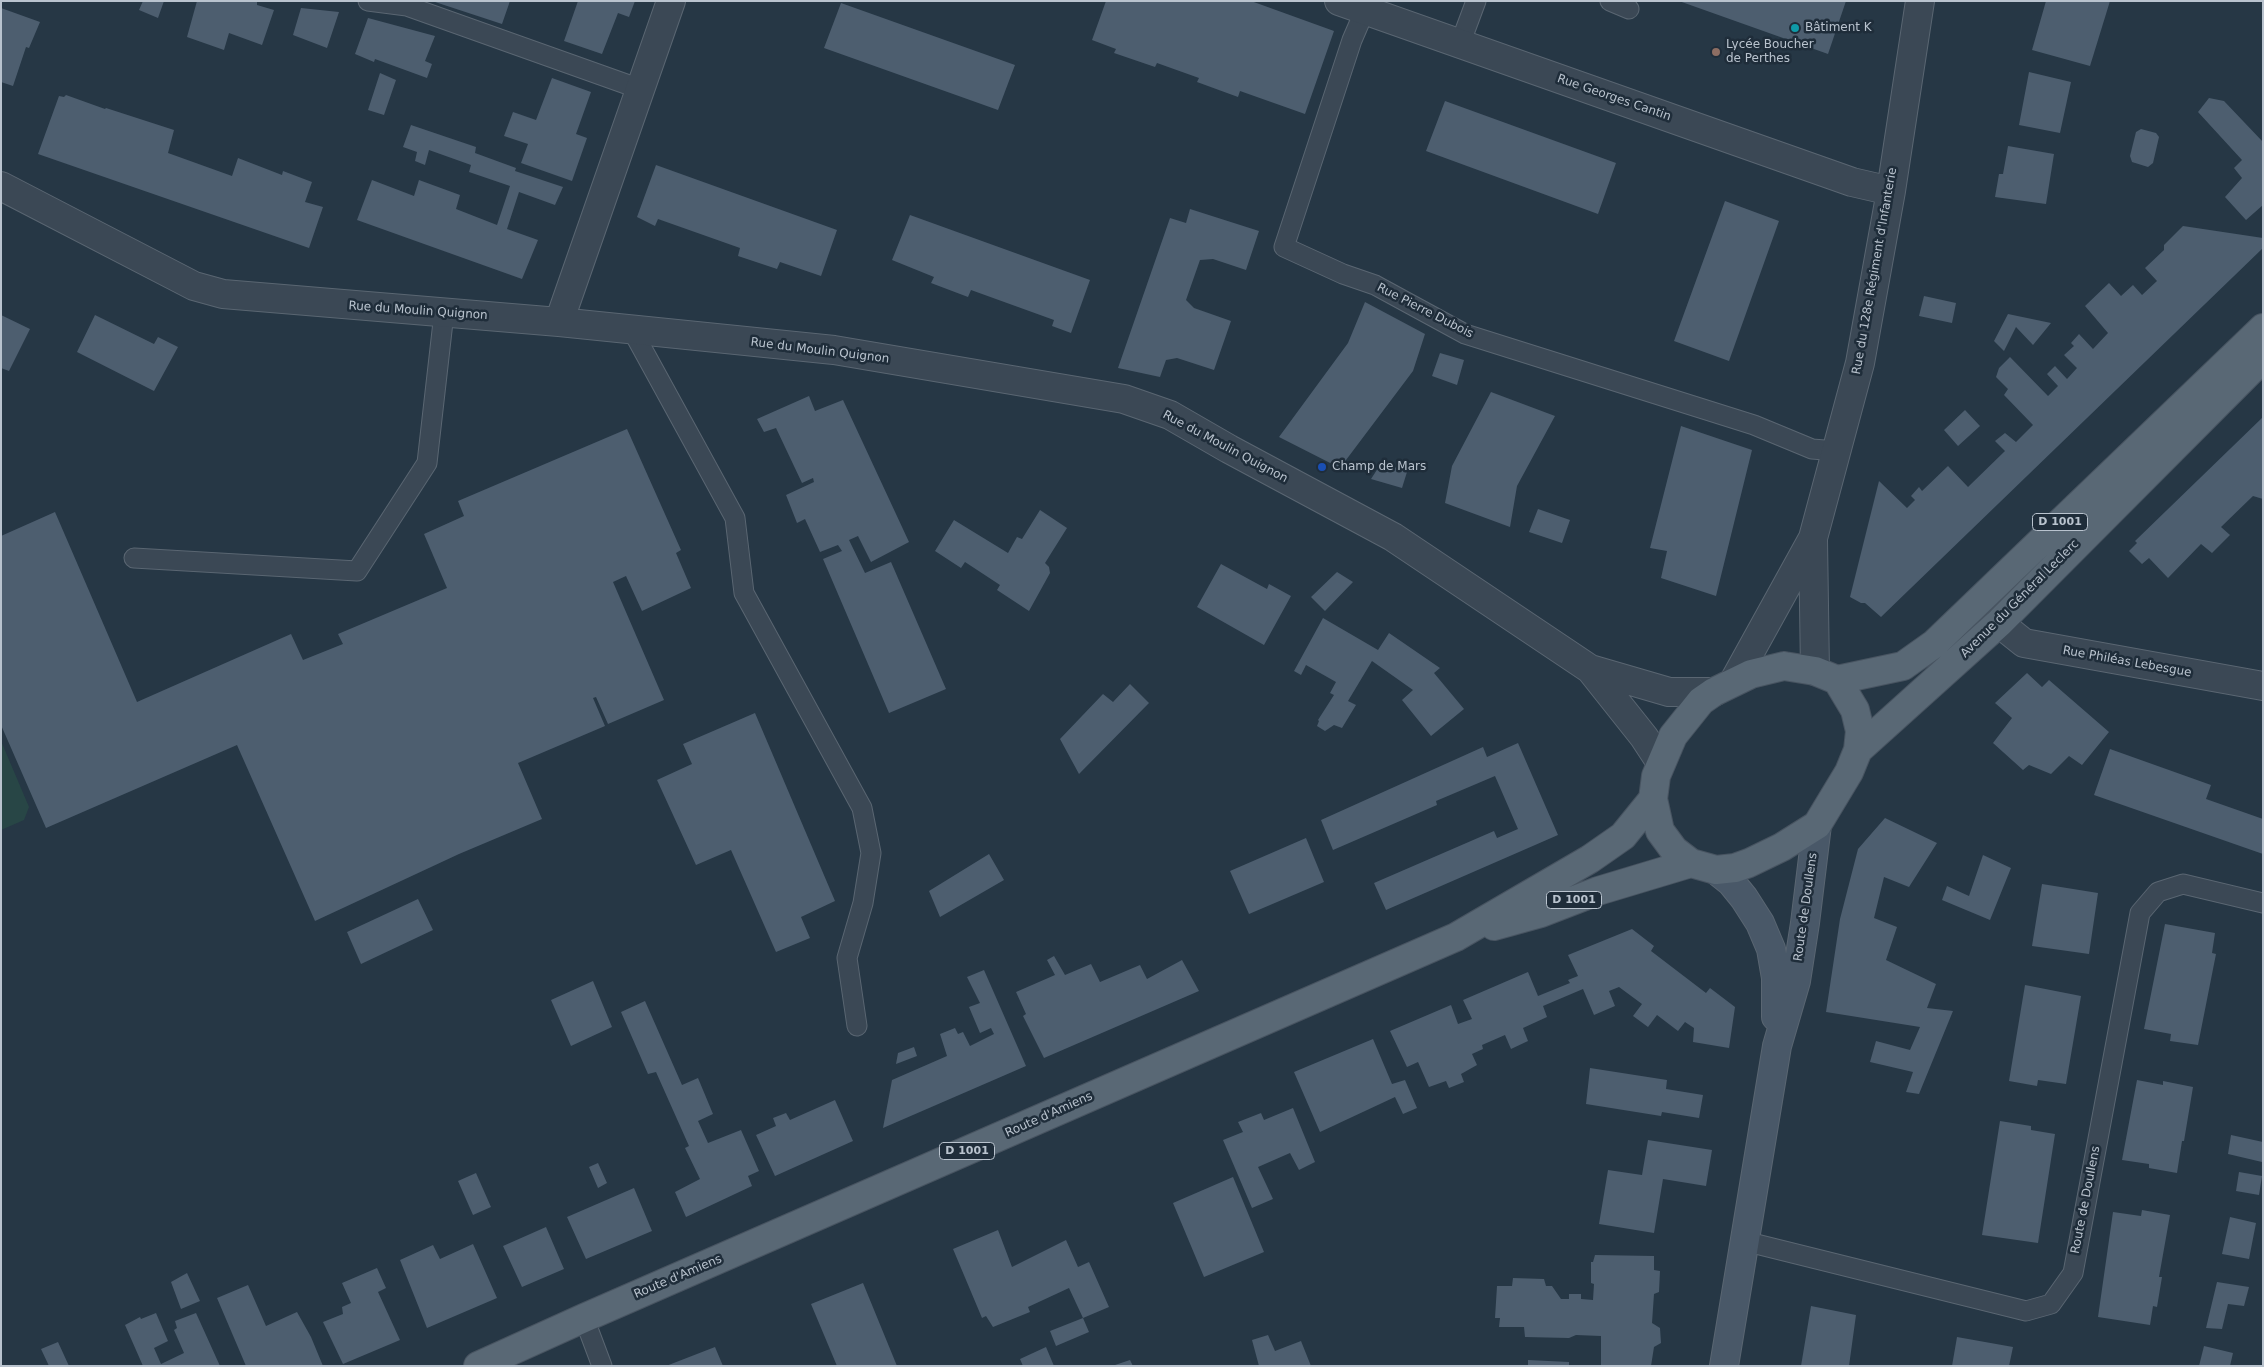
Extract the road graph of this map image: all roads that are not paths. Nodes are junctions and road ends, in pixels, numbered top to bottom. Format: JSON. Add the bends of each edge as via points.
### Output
{"nodes":[{"id":1,"x":368,"y":1,"type":"edge"},
{"id":2,"x":671,"y":1,"type":"edge"},
{"id":3,"x":1339,"y":1,"type":"edge"},
{"id":4,"x":1476,"y":1,"type":"edge"},
{"id":5,"x":1610,"y":1,"type":"edge"},
{"id":6,"x":1920,"y":1,"type":"edge"},
{"id":7,"x":1628,"y":8,"type":"dead end"},
{"id":8,"x":1365,"y":10,"type":"junction"},
{"id":9,"x":1460,"y":44,"type":"junction"},
{"id":10,"x":640,"y":89,"type":"junction"},
{"id":11,"x":1,"y":186,"type":"edge"},
{"id":12,"x":1890,"y":191,"type":"junction"},
{"id":13,"x":444,"y":313,"type":"junction"},
{"id":14,"x":559,"y":322,"type":"junction"},
{"id":15,"x":2263,"y":328,"type":"edge"},
{"id":16,"x":632,"y":330,"type":"junction"},
{"id":17,"x":2263,"y":358,"type":"edge"},
{"id":18,"x":1836,"y":451,"type":"junction"},
{"id":19,"x":1813,"y":538,"type":"junction"},
{"id":20,"x":134,"y":558,"type":"dead end"},
{"id":21,"x":1999,"y":623,"type":"junction"},
{"id":22,"x":1590,"y":669,"type":"junction"},
{"id":23,"x":1826,"y":675,"type":"junction"},
{"id":24,"x":2263,"y":686,"type":"edge"},
{"id":25,"x":1724,"y":687,"type":"junction"},
{"id":26,"x":1858,"y":750,"type":"junction"},
{"id":27,"x":1661,"y":763,"type":"junction"},
{"id":28,"x":1653,"y":799,"type":"junction"},
{"id":29,"x":1817,"y":825,"type":"junction"},
{"id":30,"x":1703,"y":866,"type":"junction"},
{"id":31,"x":2263,"y":903,"type":"edge"},
{"id":32,"x":1456,"y":937,"type":"junction"},
{"id":33,"x":857,"y":1026,"type":"dead end"},
{"id":34,"x":1777,"y":1046,"type":"junction"},
{"id":35,"x":1744,"y":1241,"type":"junction"},
{"id":36,"x":584,"y":1318,"type":"junction"},
{"id":37,"x":478,"y":1366,"type":"edge"},
{"id":38,"x":602,"y":1366,"type":"edge"},
{"id":39,"x":1724,"y":1366,"type":"edge"}],
"edges":[{"from":1,"to":10,"type":"lane","via":[[407,6]]},
{"from":2,"to":10,"type":"street"},
{"from":3,"to":8,"type":"street","name":"Rue Georges Cantin"},
{"from":4,"to":9,"type":"lane"},
{"from":5,"to":7,"type":"lane"},
{"from":6,"to":12,"type":"street","name":"Rue du 128e Régiment d'Infanterie"},
{"from":8,"to":9,"type":"street","name":"Rue Georges Cantin"},
{"from":8,"to":18,"type":"lane","name":"Rue Pierre Dubois","via":[[1352,40],[1284,247],[1376,285],[1465,334],[1754,425],[1812,448]]},
{"from":9,"to":12,"type":"street","name":"Rue Georges Cantin","via":[[1852,182]]},
{"from":10,"to":14,"type":"street"},
{"from":11,"to":13,"type":"street","name":"Rue du Moulin Quignon","via":[[194,286],[260,299]]},
{"from":12,"to":18,"type":"street","name":"Rue du 128e Régiment d'Infanterie","via":[[1860,363]]},
{"from":13,"to":14,"type":"street","name":"Rue du Moulin Quignon"},
{"from":13,"to":20,"type":"lane","via":[[427,463],[357,571]]},
{"from":14,"to":16,"type":"street","name":"Rue du Moulin Quignon"},
{"from":15,"to":23,"type":"main road","name":"Avenue du Général Leclerc","number":"D 1001","via":[[1934,644],[1903,666]]},
{"from":16,"to":22,"type":"street","name":"Rue du Moulin Quignon","via":[[834,350],[1124,399],[1170,415],[1394,537]]},
{"from":16,"to":33,"type":"lane","via":[[734,518],[744,593],[862,808],[871,853],[863,903],[848,958]]},
{"from":17,"to":21,"type":"main road","name":"Avenue du Général Leclerc","number":"D 1001"},
{"from":18,"to":19,"type":"street","name":"Rue du 128e Régiment d'Infanterie"},
{"from":19,"to":23,"type":"street","name":"Rue du 128e Régiment d'Infanterie"},
{"from":19,"to":25,"type":"street","name":"Rue du 128e Régiment d'Infanterie"},
{"from":21,"to":24,"type":"street","name":"Rue Philéas Lebesgue","via":[[2024,643]]},
{"from":21,"to":26,"type":"main road","name":"Avenue du Général Leclerc","number":"D 1001"},
{"from":22,"to":25,"type":"street","name":"Rue du Moulin Quignon","via":[[1669,692]]},
{"from":22,"to":27,"type":"street","name":"Rue du Moulin Quignon"},
{"from":23,"to":25,"type":"main road","via":[[1784,666],[1751,674]]},
{"from":23,"to":26,"type":"main road","via":[[1855,710],[1860,731]]},
{"from":25,"to":27,"type":"main road","via":[[1701,701],[1673,736]]},
{"from":26,"to":29,"type":"main road","via":[[1849,772]]},
{"from":27,"to":28,"type":"main road"},
{"from":28,"to":30,"type":"main road","via":[[1660,831],[1674,850]]},
{"from":28,"to":32,"type":"main road","name":"Route d'Amiens","number":"D 1001","via":[[1623,836],[1590,859]]},
{"from":29,"to":30,"type":"main road","name":"Route d'Amiens","via":[[1749,863],[1735,868]]},
{"from":29,"to":34,"type":"street","name":"Route de Doullens","via":[[1796,981]]},
{"from":30,"to":32,"type":"main road","name":"Route d'Amiens","number":"D 1001","via":[[1598,891],[1541,913]]},
{"from":30,"to":34,"type":"street","name":"Route de Doullens","via":[[1732,882],[1760,923],[1771,948],[1776,978]]},
{"from":31,"to":35,"type":"lane","name":"Route de Doullens","via":[[2182,884],[2158,892],[2140,913],[2073,1272],[2050,1304],[2026,1311]]},
{"from":32,"to":36,"type":"main road","name":"Route d'Amiens","number":"D 1001"},
{"from":34,"to":35,"type":"street","name":"Route de Doullens"},
{"from":35,"to":39,"type":"street","name":"Route de Doullens"},
{"from":36,"to":37,"type":"main road","name":"Route d'Amiens","number":"D 1001"},
{"from":36,"to":38,"type":"lane"}]}
